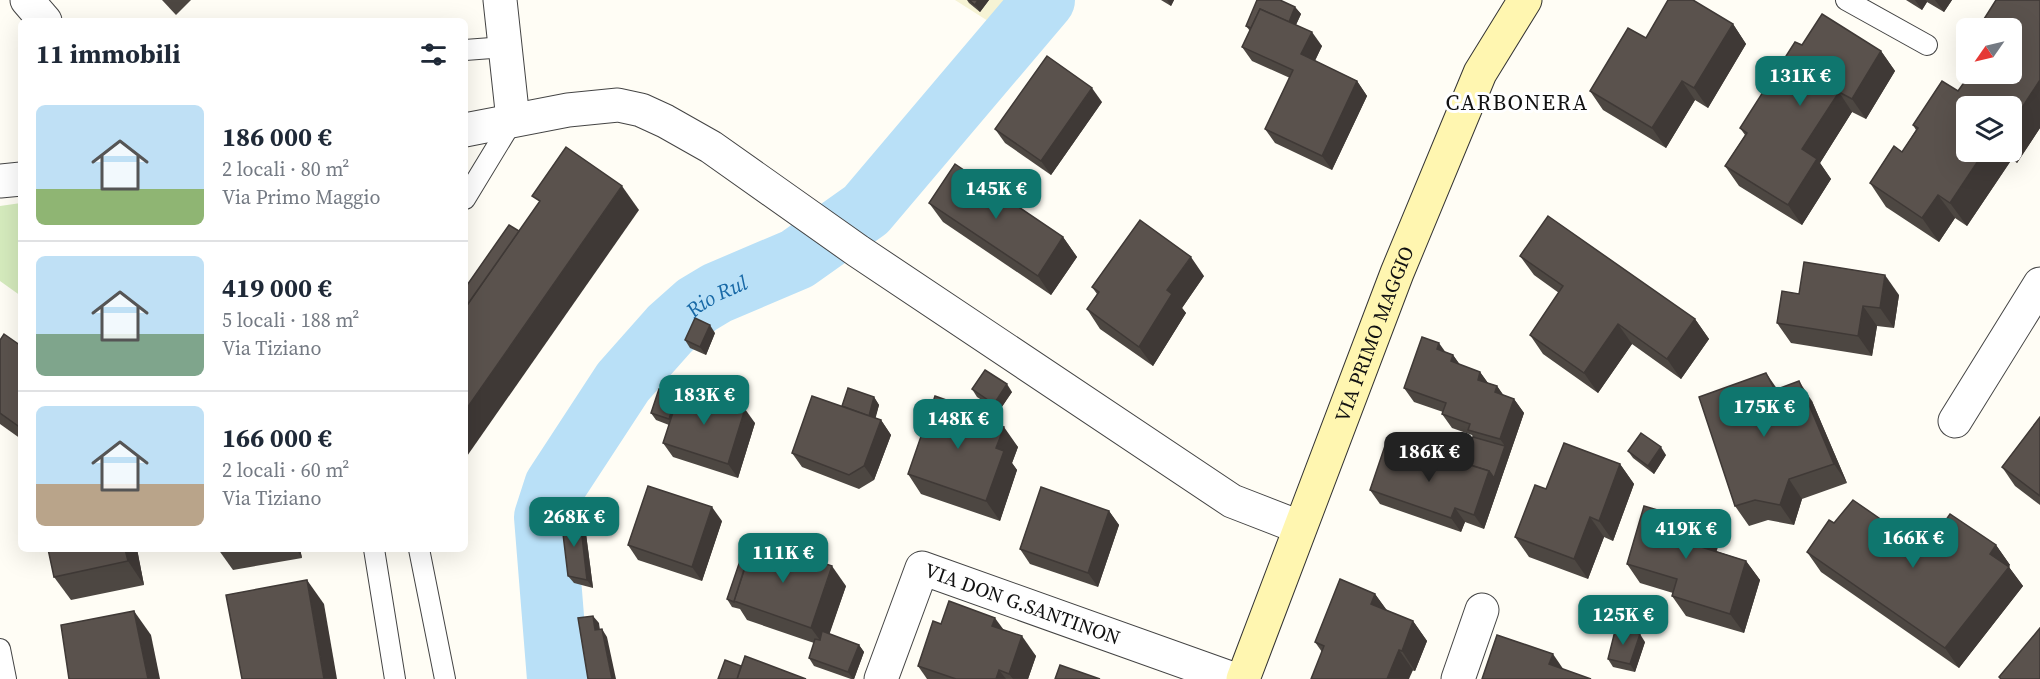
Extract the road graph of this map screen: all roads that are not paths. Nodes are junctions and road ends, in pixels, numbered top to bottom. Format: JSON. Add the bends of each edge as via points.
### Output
{"nodes":[{"id":1,"x":27,"y":0,"type":"edge"},
{"id":2,"x":500,"y":0,"type":"edge"},
{"id":3,"x":1525,"y":0,"type":"edge"},
{"id":4,"x":1846,"y":0,"type":"edge"},
{"id":5,"x":42,"y":18,"type":"edge"},
{"id":6,"x":1927,"y":45,"type":"dead end"},
{"id":7,"x":505,"y":47,"type":"junction"},
{"id":8,"x":468,"y":50,"type":"edge"},
{"id":9,"x":513,"y":120,"type":"junction"},
{"id":10,"x":468,"y":129,"type":"edge"},
{"id":11,"x":18,"y":179,"type":"edge"},
{"id":12,"x":0,"y":181,"type":"edge"},
{"id":13,"x":468,"y":194,"type":"edge"},
{"id":14,"x":2040,"y":284,"type":"edge"},
{"id":15,"x":1955,"y":421,"type":"dead end"},
{"id":16,"x":1299,"y":527,"type":"junction"},
{"id":17,"x":374,"y":552,"type":"edge"},
{"id":18,"x":420,"y":552,"type":"edge"},
{"id":19,"x":1482,"y":610,"type":"dead end"},
{"id":20,"x":0,"y":649,"type":"edge"},
{"id":21,"x":6,"y":679,"type":"edge"},
{"id":22,"x":395,"y":679,"type":"edge"},
{"id":23,"x":445,"y":679,"type":"edge"},
{"id":24,"x":881,"y":679,"type":"edge"},
{"id":25,"x":1233,"y":679,"type":"edge"},
{"id":26,"x":1243,"y":679,"type":"edge"},
{"id":27,"x":1458,"y":679,"type":"edge"}],
"edges":[{"from":1,"to":5,"type":"street"},
{"from":2,"to":7,"type":"street"},
{"from":3,"to":16,"type":"street","name":"VIA PRIMO MAGGIO","via":[[1480,73],[1397,273]]},
{"from":4,"to":6,"type":"lane"},
{"from":7,"to":8,"type":"lane"},
{"from":7,"to":9,"type":"street"},
{"from":9,"to":10,"type":"street"},
{"from":9,"to":13,"type":"lane"},
{"from":9,"to":16,"type":"street","via":[[618,105],[641,110],[711,147],[858,251],[1232,501]]},
{"from":11,"to":12,"type":"street"},
{"from":14,"to":15,"type":"street"},
{"from":16,"to":26,"type":"street","name":"VIA PRIMO MAGGIO"},
{"from":17,"to":22,"type":"lane"},
{"from":18,"to":23,"type":"lane"},
{"from":19,"to":27,"type":"street"},
{"from":20,"to":21,"type":"lane"},
{"from":24,"to":25,"type":"street","name":"VIA DON G.SANTINON","via":[[922,568]]}]}
